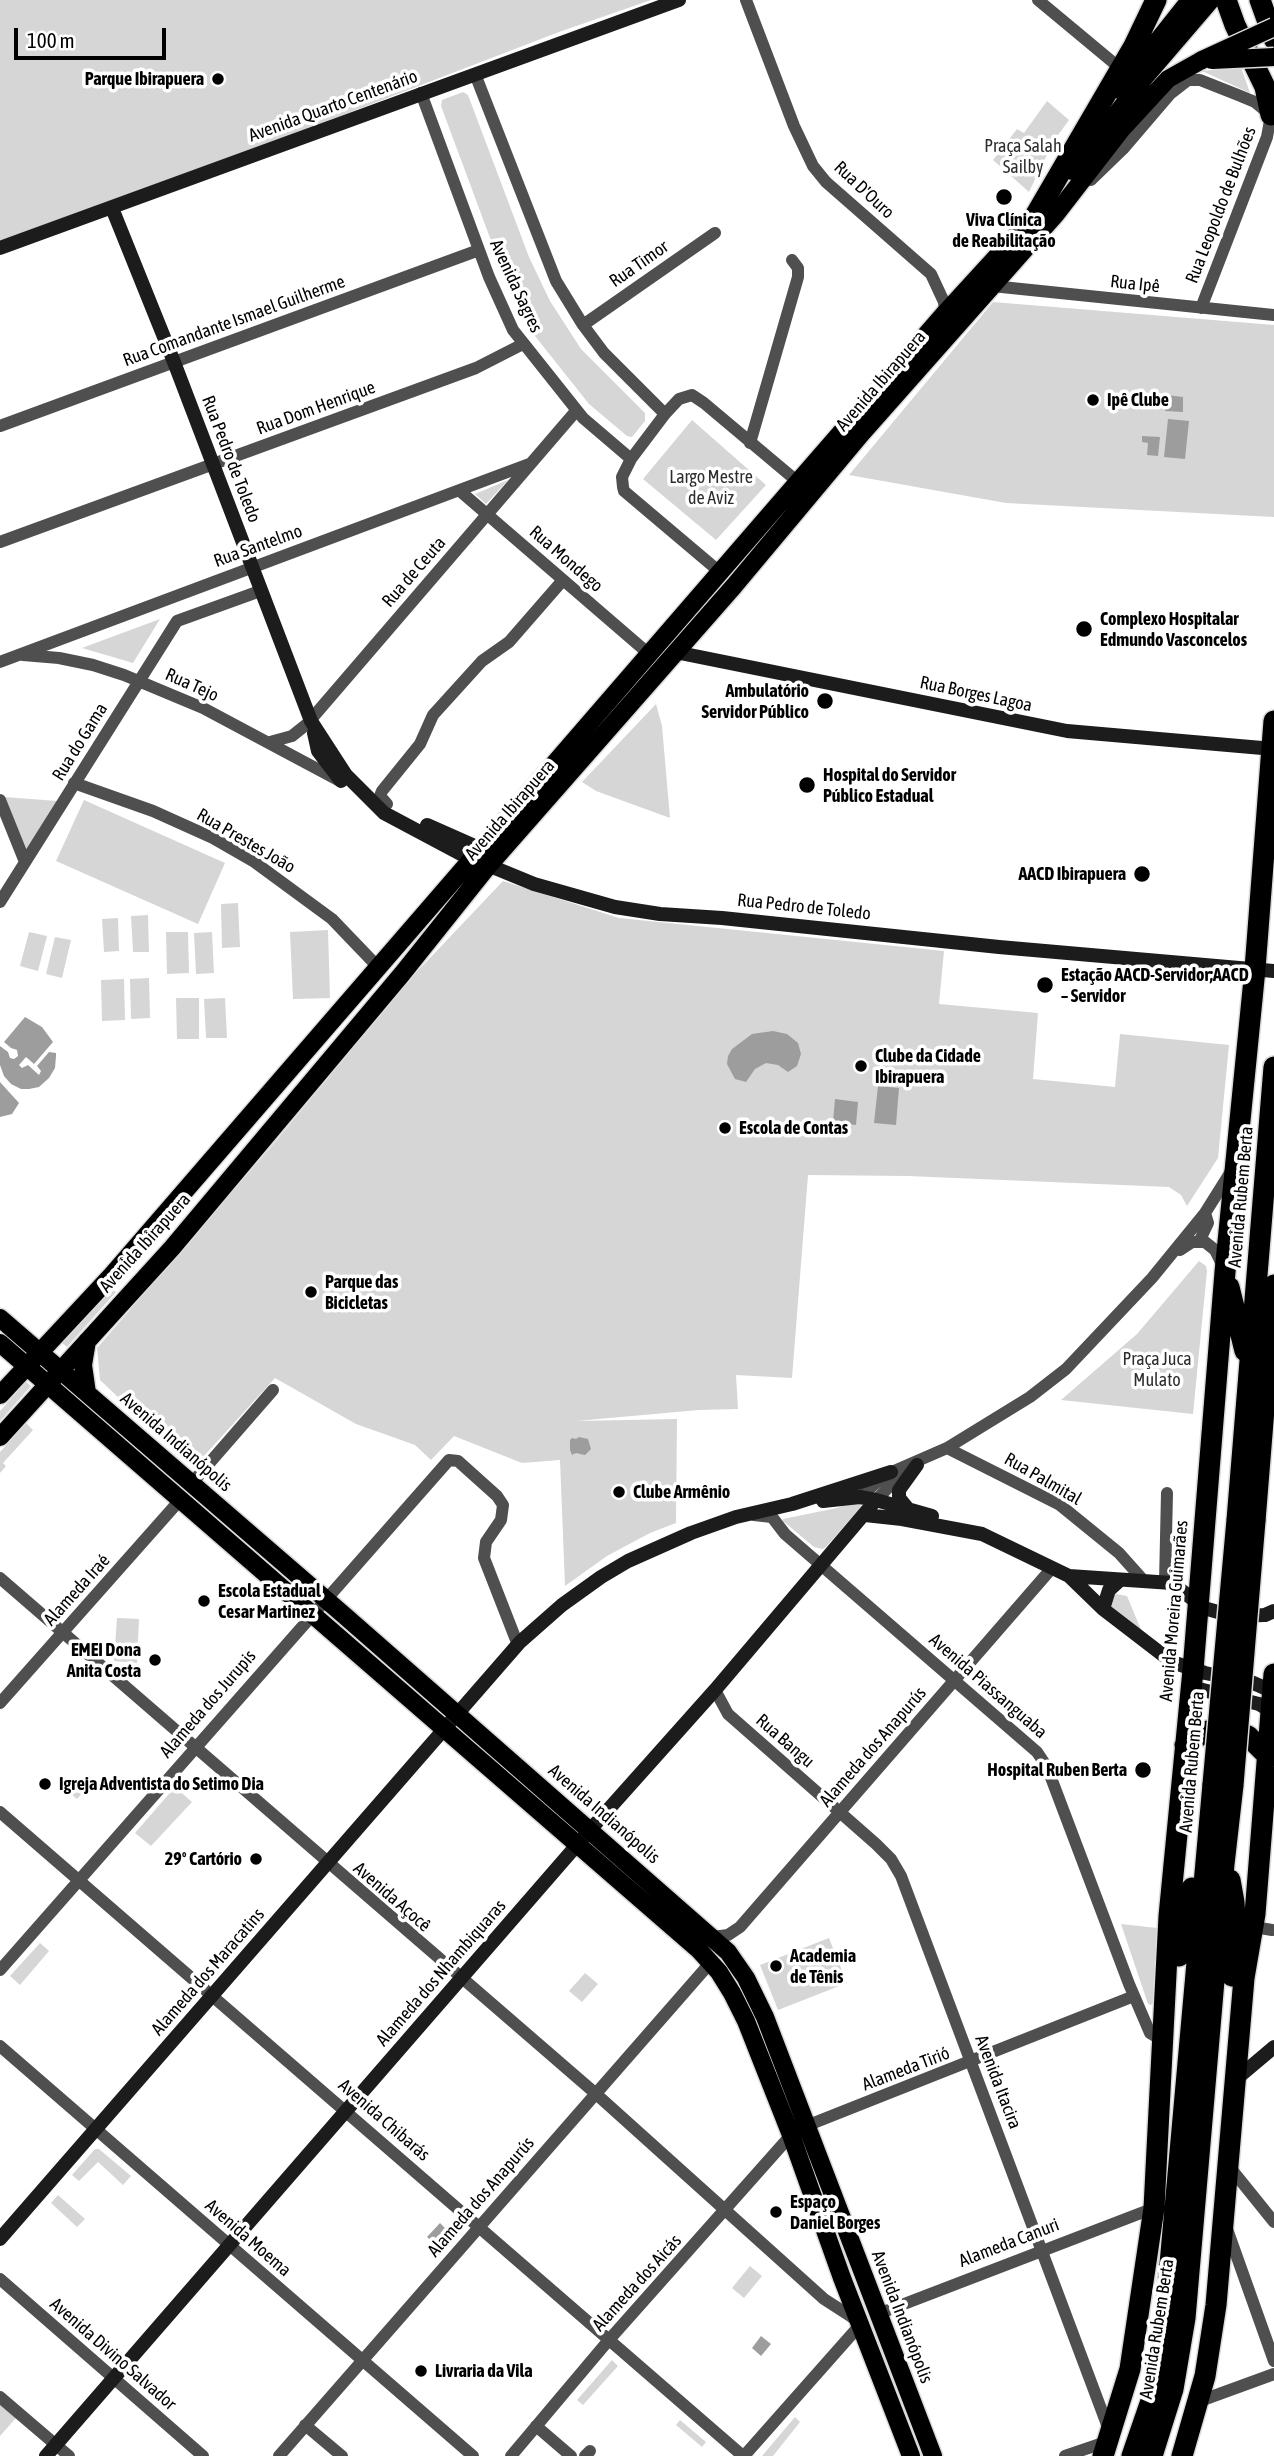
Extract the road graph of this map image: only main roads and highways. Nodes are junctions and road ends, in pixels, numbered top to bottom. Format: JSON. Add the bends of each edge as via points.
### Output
{"nodes":[{"id":1,"x":1156,"y":0,"type":"edge"},
{"id":2,"x":1192,"y":0,"type":"edge"},
{"id":3,"x":1211,"y":0,"type":"edge"},
{"id":4,"x":1226,"y":0,"type":"edge"},
{"id":5,"x":1264,"y":9,"type":"edge"},
{"id":6,"x":1274,"y":39,"type":"edge"},
{"id":7,"x":1274,"y":57,"type":"edge"},
{"id":8,"x":1202,"y":60,"type":"junction"},
{"id":9,"x":1149,"y":85,"type":"junction"},
{"id":10,"x":1271,"y":115,"type":"road end"},
{"id":11,"x":1087,"y":127,"type":"junction"},
{"id":12,"x":1046,"y":215,"type":"junction"},
{"id":13,"x":676,"y":622,"type":"junction"},
{"id":14,"x":675,"y":652,"type":"junction"},
{"id":15,"x":1274,"y":721,"type":"edge"},
{"id":16,"x":1273,"y":749,"type":"edge"},
{"id":17,"x":497,"y":858,"type":"junction"},
{"id":18,"x":508,"y":873,"type":"road end"},
{"id":19,"x":1264,"y":970,"type":"edge"},
{"id":20,"x":1274,"y":1067,"type":"edge"},
{"id":21,"x":1225,"y":1272,"type":"junction"},
{"id":22,"x":1274,"y":1285,"type":"edge"},
{"id":23,"x":0,"y":1318,"type":"edge"},
{"id":24,"x":87,"y":1339,"type":"junction"},
{"id":25,"x":0,"y":1343,"type":"edge"},
{"id":26,"x":39,"y":1352,"type":"junction"},
{"id":27,"x":26,"y":1367,"type":"junction"},
{"id":28,"x":60,"y":1370,"type":"junction"},
{"id":29,"x":1249,"y":1371,"type":"junction"},
{"id":30,"x":47,"y":1384,"type":"junction"},
{"id":31,"x":87,"y":1393,"type":"junction"},
{"id":32,"x":0,"y":1395,"type":"edge"},
{"id":33,"x":0,"y":1437,"type":"edge"},
{"id":34,"x":1246,"y":1520,"type":"junction"},
{"id":35,"x":1273,"y":1696,"type":"edge"},
{"id":36,"x":1185,"y":1745,"type":"junction"},
{"id":37,"x":1269,"y":1757,"type":"junction"},
{"id":38,"x":1223,"y":1784,"type":"junction"},
{"id":39,"x":1208,"y":1830,"type":"junction"},
{"id":40,"x":1223,"y":1864,"type":"junction"},
{"id":41,"x":1268,"y":1930,"type":"edge"},
{"id":42,"x":1163,"y":2052,"type":"junction"},
{"id":43,"x":1237,"y":2054,"type":"junction"},
{"id":44,"x":798,"y":2131,"type":"junction"},
{"id":45,"x":1216,"y":2305,"type":"junction"},
{"id":46,"x":1108,"y":2444,"type":"edge"},
{"id":47,"x":911,"y":2456,"type":"edge"},
{"id":48,"x":933,"y":2456,"type":"edge"},
{"id":49,"x":1132,"y":2456,"type":"edge"},
{"id":50,"x":1152,"y":2456,"type":"edge"},
{"id":51,"x":1168,"y":2456,"type":"edge"},
{"id":52,"x":1182,"y":2456,"type":"edge"}],
"edges":[{"from":1,"to":11,"type":"highway"},
{"from":2,"to":11,"type":"highway"},
{"from":3,"to":9,"type":"main road"},
{"from":4,"to":10,"type":"highway","via":[[1265,87]]},
{"from":5,"to":6,"type":"highway"},
{"from":5,"to":8,"type":"main road","bridge":true},
{"from":7,"to":8,"type":"main road","bridge":true},
{"from":8,"to":9,"type":"main road"},
{"from":9,"to":12,"type":"main road"},
{"from":11,"to":12,"type":"highway"},
{"from":12,"to":13,"type":"main road","name":"Avenida Ibirapuera","via":[[945,313]]},
{"from":12,"to":14,"type":"main road","name":"Avenida Ibirapuera","via":[[992,286]]},
{"from":13,"to":14,"type":"main road"},
{"from":13,"to":26,"type":"main road","name":"Avenida Ibirapuera","via":[[121,1264]]},
{"from":14,"to":17,"type":"main road","name":"Avenida Ibirapuera"},
{"from":15,"to":16,"type":"highway","name":"Avenida Moreira Guimarães"},
{"from":16,"to":19,"type":"highway","name":"Avenida Moreira Guimarães"},
{"from":17,"to":18,"type":"main road"},
{"from":17,"to":24,"type":"main road","name":"Avenida Ibirapuera","via":[[172,1248]]},
{"from":19,"to":21,"type":"highway","name":"Avenida Moreira Guimarães"},
{"from":20,"to":29,"type":"highway","name":"Avenida Rubem Berta"},
{"from":21,"to":29,"type":"highway"},
{"from":21,"to":36,"type":"highway","name":"Avenida Moreira Guimarães"},
{"from":22,"to":34,"type":"highway","name":"Avenida Rubem Berta"},
{"from":23,"to":26,"type":"main road","name":"Avenida Indianópolis"},
{"from":24,"to":28,"type":"main road","name":"Avenida Ibirapuera"},
{"from":24,"to":31,"type":"main road","via":[[83,1365]]},
{"from":25,"to":27,"type":"main road","name":"Avenida Indianópolis"},
{"from":26,"to":27,"type":"main road","name":"Avenida Ibirapuera"},
{"from":26,"to":28,"type":"main road","name":"Avenida Indianópolis"},
{"from":27,"to":30,"type":"main road","name":"Avenida Indianópolis"},
{"from":27,"to":32,"type":"main road","name":"Avenida Ibirapuera"},
{"from":28,"to":30,"type":"main road","name":"Avenida Ibirapuera"},
{"from":28,"to":31,"type":"main road","name":"Avenida Indianópolis"},
{"from":29,"to":34,"type":"highway","name":"Avenida Rubem Berta"},
{"from":30,"to":33,"type":"main road","name":"Avenida Ibirapuera"},
{"from":30,"to":44,"type":"main road","name":"Avenida Indianópolis","via":[[711,1962],[742,2013]]},
{"from":31,"to":44,"type":"main road","name":"Avenida Indianópolis","via":[[713,1937],[736,1962],[755,1995]]},
{"from":34,"to":38,"type":"highway","name":"Avenida Rubem Berta","bridge":true},
{"from":35,"to":37,"type":"highway"},
{"from":36,"to":37,"type":"highway","via":[[1207,1731],[1235,1731],[1248,1736]]},
{"from":36,"to":42,"type":"highway","name":"Avenida Moreira Guimarães","via":[[1169,1916]]},
{"from":37,"to":41,"type":"highway"},
{"from":38,"to":39,"type":"highway","name":"Avenida Rubem Berta"},
{"from":38,"to":40,"type":"highway","name":"Avenida Rubem Berta"},
{"from":39,"to":42,"type":"highway","via":[[1196,1868]]},
{"from":39,"to":49,"type":"highway","name":"Avenida Rubem Berta","via":[[1164,2331],[1151,2401]]},
{"from":40,"to":43,"type":"highway","via":[[1236,1915],[1229,2032]]},
{"from":40,"to":50,"type":"highway","name":"Avenida Rubem Berta","via":[[1185,2318],[1173,2389]]},
{"from":41,"to":43,"type":"highway","via":[[1244,1978]]},
{"from":42,"to":46,"type":"highway","name":"Avenida Rubem Berta","via":[[1154,2208],[1135,2342]]},
{"from":43,"to":45,"type":"highway"},
{"from":44,"to":47,"type":"main road","name":"Avenida Indianópolis","via":[[860,2323]]},
{"from":44,"to":48,"type":"main road","name":"Avenida Indianópolis","via":[[878,2314]]},
{"from":45,"to":51,"type":"highway"},
{"from":45,"to":52,"type":"highway","via":[[1200,2401]]}]}
